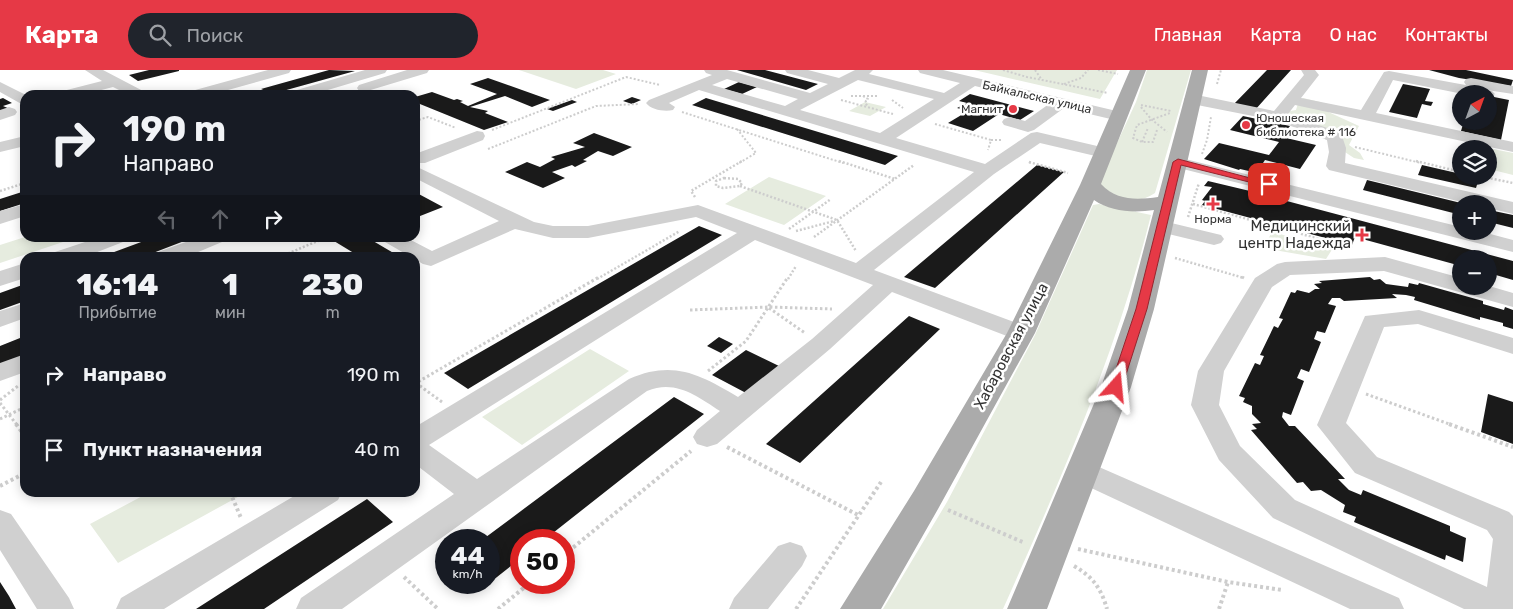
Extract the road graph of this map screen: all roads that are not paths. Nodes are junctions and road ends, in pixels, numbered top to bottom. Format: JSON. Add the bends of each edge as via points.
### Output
{"nodes":[{"id":1,"x":92,"y":70,"type":"edge"},
{"id":2,"x":284,"y":70,"type":"edge"},
{"id":3,"x":380,"y":70,"type":"edge"},
{"id":4,"x":422,"y":70,"type":"edge"},
{"id":5,"x":711,"y":70,"type":"edge"},
{"id":6,"x":792,"y":70,"type":"edge"},
{"id":7,"x":925,"y":70,"type":"edge"},
{"id":8,"x":1138,"y":70,"type":"edge"},
{"id":9,"x":1200,"y":70,"type":"edge"},
{"id":10,"x":1308,"y":70,"type":"edge"},
{"id":11,"x":1413,"y":70,"type":"edge"},
{"id":12,"x":258,"y":73,"type":"edge"},
{"id":13,"x":726,"y":74,"type":"junction"},
{"id":14,"x":855,"y":76,"type":"edge"},
{"id":15,"x":115,"y":82,"type":"junction"},
{"id":16,"x":973,"y":82,"type":"junction"},
{"id":17,"x":0,"y":86,"type":"edge"},
{"id":18,"x":700,"y":86,"type":"junction"},
{"id":19,"x":1452,"y":87,"type":"edge"},
{"id":20,"x":218,"y":88,"type":"junction"},
{"id":21,"x":84,"y":90,"type":"edge"},
{"id":22,"x":130,"y":90,"type":"edge"},
{"id":23,"x":211,"y":90,"type":"edge"},
{"id":24,"x":222,"y":90,"type":"edge"},
{"id":25,"x":312,"y":90,"type":"edge"},
{"id":26,"x":356,"y":90,"type":"edge"},
{"id":27,"x":1513,"y":90,"type":"edge"},
{"id":28,"x":946,"y":94,"type":"junction"},
{"id":29,"x":1498,"y":96,"type":"edge"},
{"id":30,"x":20,"y":98,"type":"edge"},
{"id":31,"x":812,"y":98,"type":"junction"},
{"id":32,"x":1192,"y":99,"type":"junction"},
{"id":33,"x":1513,"y":99,"type":"edge"},
{"id":34,"x":1291,"y":100,"type":"junction"},
{"id":35,"x":1061,"y":102,"type":"junction"},
{"id":36,"x":661,"y":105,"type":"road end"},
{"id":37,"x":787,"y":111,"type":"junction"},
{"id":38,"x":1119,"y":116,"type":"junction"},
{"id":39,"x":1366,"y":116,"type":"junction"},
{"id":40,"x":1277,"y":117,"type":"junction"},
{"id":41,"x":1010,"y":122,"type":"dead end"},
{"id":42,"x":882,"y":139,"type":"junction"},
{"id":43,"x":20,"y":141,"type":"edge"},
{"id":44,"x":479,"y":144,"type":"road end"},
{"id":45,"x":0,"y":147,"type":"edge"},
{"id":46,"x":1513,"y":147,"type":"edge"},
{"id":47,"x":1104,"y":153,"type":"junction"},
{"id":48,"x":420,"y":161,"type":"edge"},
{"id":49,"x":1178,"y":162,"type":"junction"},
{"id":50,"x":420,"y":165,"type":"edge"},
{"id":51,"x":1335,"y":166,"type":"junction"},
{"id":52,"x":988,"y":170,"type":"junction"},
{"id":53,"x":1079,"y":179,"type":"junction"},
{"id":54,"x":1311,"y":183,"type":"junction"},
{"id":55,"x":1513,"y":208,"type":"edge"},
{"id":56,"x":1175,"y":211,"type":"junction"},
{"id":57,"x":20,"y":212,"type":"edge"},
{"id":58,"x":0,"y":218,"type":"edge"},
{"id":59,"x":515,"y":220,"type":"junction"},
{"id":60,"x":769,"y":236,"type":"junction"},
{"id":61,"x":1214,"y":239,"type":"dead end"},
{"id":62,"x":105,"y":242,"type":"edge"},
{"id":63,"x":204,"y":242,"type":"edge"},
{"id":64,"x":397,"y":242,"type":"edge"},
{"id":65,"x":1513,"y":246,"type":"edge"},
{"id":66,"x":77,"y":252,"type":"edge"},
{"id":67,"x":178,"y":252,"type":"edge"},
{"id":68,"x":409,"y":252,"type":"edge"},
{"id":69,"x":423,"y":263,"type":"edge"},
{"id":70,"x":860,"y":270,"type":"junction"},
{"id":71,"x":20,"y":272,"type":"edge"},
{"id":72,"x":0,"y":279,"type":"edge"},
{"id":73,"x":889,"y":283,"type":"junction"},
{"id":74,"x":1452,"y":283,"type":"edge"},
{"id":75,"x":1495,"y":295,"type":"edge"},
{"id":76,"x":1513,"y":300,"type":"edge"},
{"id":77,"x":20,"y":312,"type":"edge"},
{"id":78,"x":0,"y":320,"type":"edge"},
{"id":79,"x":1021,"y":333,"type":"junction"},
{"id":80,"x":1513,"y":346,"type":"edge"},
{"id":81,"x":20,"y":364,"type":"edge"},
{"id":82,"x":0,"y":373,"type":"edge"},
{"id":83,"x":740,"y":411,"type":"junction"},
{"id":84,"x":420,"y":437,"type":"edge"},
{"id":85,"x":707,"y":437,"type":"road end"},
{"id":86,"x":420,"y":452,"type":"edge"},
{"id":87,"x":1083,"y":471,"type":"junction"},
{"id":88,"x":477,"y":495,"type":"junction"},
{"id":89,"x":319,"y":497,"type":"edge"},
{"id":90,"x":0,"y":523,"type":"edge"},
{"id":91,"x":790,"y":556,"type":"dead end"},
{"id":92,"x":56,"y":609,"type":"edge"},
{"id":93,"x":134,"y":609,"type":"edge"},
{"id":94,"x":314,"y":609,"type":"edge"},
{"id":95,"x":747,"y":609,"type":"edge"},
{"id":96,"x":860,"y":609,"type":"edge"},
{"id":97,"x":1027,"y":609,"type":"edge"},
{"id":98,"x":1386,"y":609,"type":"edge"},
{"id":99,"x":1501,"y":609,"type":"edge"}],
"edges":[{"from":1,"to":15,"type":"street"},
{"from":2,"to":12,"type":"street"},
{"from":3,"to":25,"type":"street"},
{"from":4,"to":26,"type":"street"},
{"from":5,"to":13,"type":"street"},
{"from":6,"to":14,"type":"street"},
{"from":7,"to":16,"type":"street","name":"Байкальская улица"},
{"from":8,"to":38,"type":"main road","name":"Хабаровская улица"},
{"from":9,"to":32,"type":"main road"},
{"from":10,"to":34,"type":"street","via":[[1312,75]]},
{"from":11,"to":27,"type":"street"},
{"from":12,"to":20,"type":"street"},
{"from":13,"to":18,"type":"street"},
{"from":13,"to":31,"type":"street"},
{"from":14,"to":28,"type":"street"},
{"from":14,"to":31,"type":"street"},
{"from":15,"to":21,"type":"street"},
{"from":15,"to":22,"type":"street"},
{"from":16,"to":28,"type":"street"},
{"from":16,"to":35,"type":"street","name":"Байкальская улица"},
{"from":17,"to":30,"type":"street"},
{"from":18,"to":36,"type":"street"},
{"from":18,"to":37,"type":"street"},
{"from":19,"to":39,"type":"street","via":[[1389,76]]},
{"from":20,"to":23,"type":"street"},
{"from":20,"to":24,"type":"street"},
{"from":28,"to":42,"type":"street"},
{"from":29,"to":33,"type":"street"},
{"from":31,"to":37,"type":"street"},
{"from":32,"to":40,"type":"street"},
{"from":32,"to":49,"type":"main road"},
{"from":34,"to":39,"type":"street"},
{"from":34,"to":40,"type":"street"},
{"from":35,"to":38,"type":"street","name":"Байкальская улица"},
{"from":35,"to":41,"type":"street","via":[[1028,127]]},
{"from":37,"to":42,"type":"street"},
{"from":38,"to":47,"type":"main road","name":"Хабаровская улица"},
{"from":39,"to":46,"type":"street"},
{"from":40,"to":51,"type":"street","via":[[1335,137],[1339,157]]},
{"from":42,"to":52,"type":"street"},
{"from":43,"to":45,"type":"street"},
{"from":44,"to":48,"type":"street"},
{"from":47,"to":52,"type":"street","via":[[1037,137]]},
{"from":47,"to":53,"type":"main road","name":"Хабаровская улица"},
{"from":49,"to":54,"type":"street"},
{"from":49,"to":56,"type":"main road"},
{"from":50,"to":59,"type":"street","via":[[474,205]]},
{"from":51,"to":54,"type":"street"},
{"from":51,"to":55,"type":"street"},
{"from":52,"to":70,"type":"street"},
{"from":53,"to":56,"type":"main road","via":[[1097,195],[1115,202]]},
{"from":53,"to":79,"type":"main road","name":"Хабаровская улица","via":[[1045,284]]},
{"from":54,"to":65,"type":"street"},
{"from":56,"to":61,"type":"street"},
{"from":56,"to":87,"type":"main road","via":[[1119,378]]},
{"from":57,"to":58,"type":"street"},
{"from":59,"to":60,"type":"street","via":[[528,227],[553,232],[588,232],[698,211]]},
{"from":59,"to":69,"type":"street"},
{"from":60,"to":70,"type":"street"},
{"from":60,"to":84,"type":"street"},
{"from":62,"to":66,"type":"street"},
{"from":63,"to":67,"type":"street"},
{"from":64,"to":68,"type":"street"},
{"from":70,"to":73,"type":"street"},
{"from":71,"to":72,"type":"street"},
{"from":73,"to":79,"type":"street"},
{"from":73,"to":83,"type":"street"},
{"from":74,"to":99,"type":"street","via":[[1385,264],[1285,269],[1263,283],[1211,370],[1205,404],[1229,453],[1284,509]]},
{"from":75,"to":76,"type":"street"},
{"from":77,"to":78,"type":"street"},
{"from":79,"to":96,"type":"main road","name":"Хабаровская улица"},
{"from":80,"to":99,"type":"street","via":[[1419,317],[1374,321],[1331,425],[1366,465],[1498,521],[1510,536]]},
{"from":81,"to":82,"type":"street"},
{"from":83,"to":85,"type":"street"},
{"from":83,"to":88,"type":"street","via":[[692,384],[675,378],[654,378],[638,385]]},
{"from":86,"to":88,"type":"street"},
{"from":87,"to":97,"type":"main road"},
{"from":87,"to":98,"type":"street"},
{"from":88,"to":94,"type":"street"},
{"from":89,"to":93,"type":"street"},
{"from":90,"to":92,"type":"street"},
{"from":91,"to":95,"type":"street"}]}
